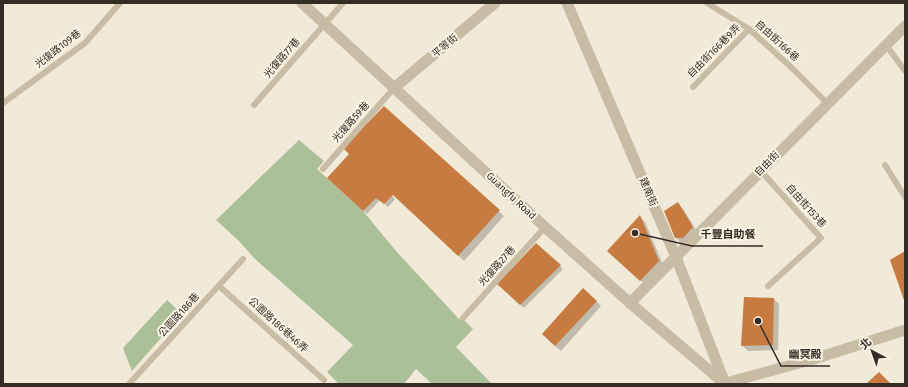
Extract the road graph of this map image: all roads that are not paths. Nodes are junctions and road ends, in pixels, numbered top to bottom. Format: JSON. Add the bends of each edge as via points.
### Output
{"nodes":[{"id":1,"x":120,"y":3,"type":"edge"},
{"id":2,"x":302,"y":3,"type":"edge"},
{"id":3,"x":343,"y":3,"type":"edge"},
{"id":4,"x":495,"y":3,"type":"edge"},
{"id":5,"x":567,"y":3,"type":"edge"},
{"id":6,"x":707,"y":3,"type":"edge"},
{"id":7,"x":325,"y":24,"type":"junction"},
{"id":8,"x":905,"y":26,"type":"edge"},
{"id":9,"x":749,"y":29,"type":"junction"},
{"id":10,"x":886,"y":45,"type":"junction"},
{"id":11,"x":905,"y":71,"type":"edge"},
{"id":12,"x":693,"y":87,"type":"dead end"},
{"id":13,"x":394,"y":88,"type":"junction"},
{"id":14,"x":3,"y":103,"type":"edge"},
{"id":15,"x":827,"y":103,"type":"junction"},
{"id":16,"x":254,"y":105,"type":"dead end"},
{"id":17,"x":885,"y":165,"type":"dead end"},
{"id":18,"x":322,"y":169,"type":"dead end"},
{"id":19,"x":760,"y":170,"type":"junction"},
{"id":20,"x":905,"y":197,"type":"edge"},
{"id":21,"x":545,"y":227,"type":"junction"},
{"id":22,"x":676,"y":256,"type":"junction"},
{"id":23,"x":244,"y":259,"type":"dead end"},
{"id":24,"x":219,"y":286,"type":"junction"},
{"id":25,"x":768,"y":286,"type":"dead end"},
{"id":26,"x":630,"y":303,"type":"junction"},
{"id":27,"x":463,"y":318,"type":"dead end"},
{"id":28,"x":905,"y":330,"type":"edge"},
{"id":29,"x":324,"y":380,"type":"dead end"},
{"id":30,"x":129,"y":384,"type":"edge"},
{"id":31,"x":724,"y":384,"type":"edge"}],
"edges":[{"from":1,"to":14,"type":"lane","name":"光復路109巷","via":[[85,43]]},
{"from":2,"to":7,"type":"street","name":"Guangfu Road"},
{"from":3,"to":7,"type":"lane","name":"光復路77巷"},
{"from":4,"to":13,"type":"street","name":"平等街"},
{"from":5,"to":22,"type":"street","name":"建南街"},
{"from":6,"to":9,"type":"lane","name":"自由街166巷"},
{"from":7,"to":13,"type":"street","name":"Guangfu Road"},
{"from":7,"to":16,"type":"lane","name":"光復路77巷"},
{"from":8,"to":10,"type":"street","name":"自由街"},
{"from":9,"to":12,"type":"lane","name":"自由街166巷9弄"},
{"from":9,"to":15,"type":"lane","name":"自由街166巷"},
{"from":10,"to":11,"type":"lane"},
{"from":10,"to":15,"type":"street","name":"自由街"},
{"from":13,"to":18,"type":"lane","name":"光復路59巷"},
{"from":13,"to":21,"type":"street","name":"Guangfu Road"},
{"from":15,"to":19,"type":"street","name":"自由街"},
{"from":17,"to":20,"type":"lane"},
{"from":19,"to":22,"type":"street","name":"自由街"},
{"from":19,"to":25,"type":"lane","name":"自由街153巷","via":[[821,238]]},
{"from":21,"to":26,"type":"street","name":"Guangfu Road"},
{"from":21,"to":27,"type":"lane","name":"光復路27巷"},
{"from":22,"to":26,"type":"street","name":"自由街"},
{"from":22,"to":31,"type":"street","name":"建南街"},
{"from":23,"to":24,"type":"lane","name":"公園路186巷"},
{"from":24,"to":29,"type":"lane","name":"公園路186巷46弄"},
{"from":24,"to":30,"type":"lane","name":"公園路186巷"},
{"from":26,"to":31,"type":"street","name":"Guangfu Road"},
{"from":28,"to":31,"type":"street"}]}
